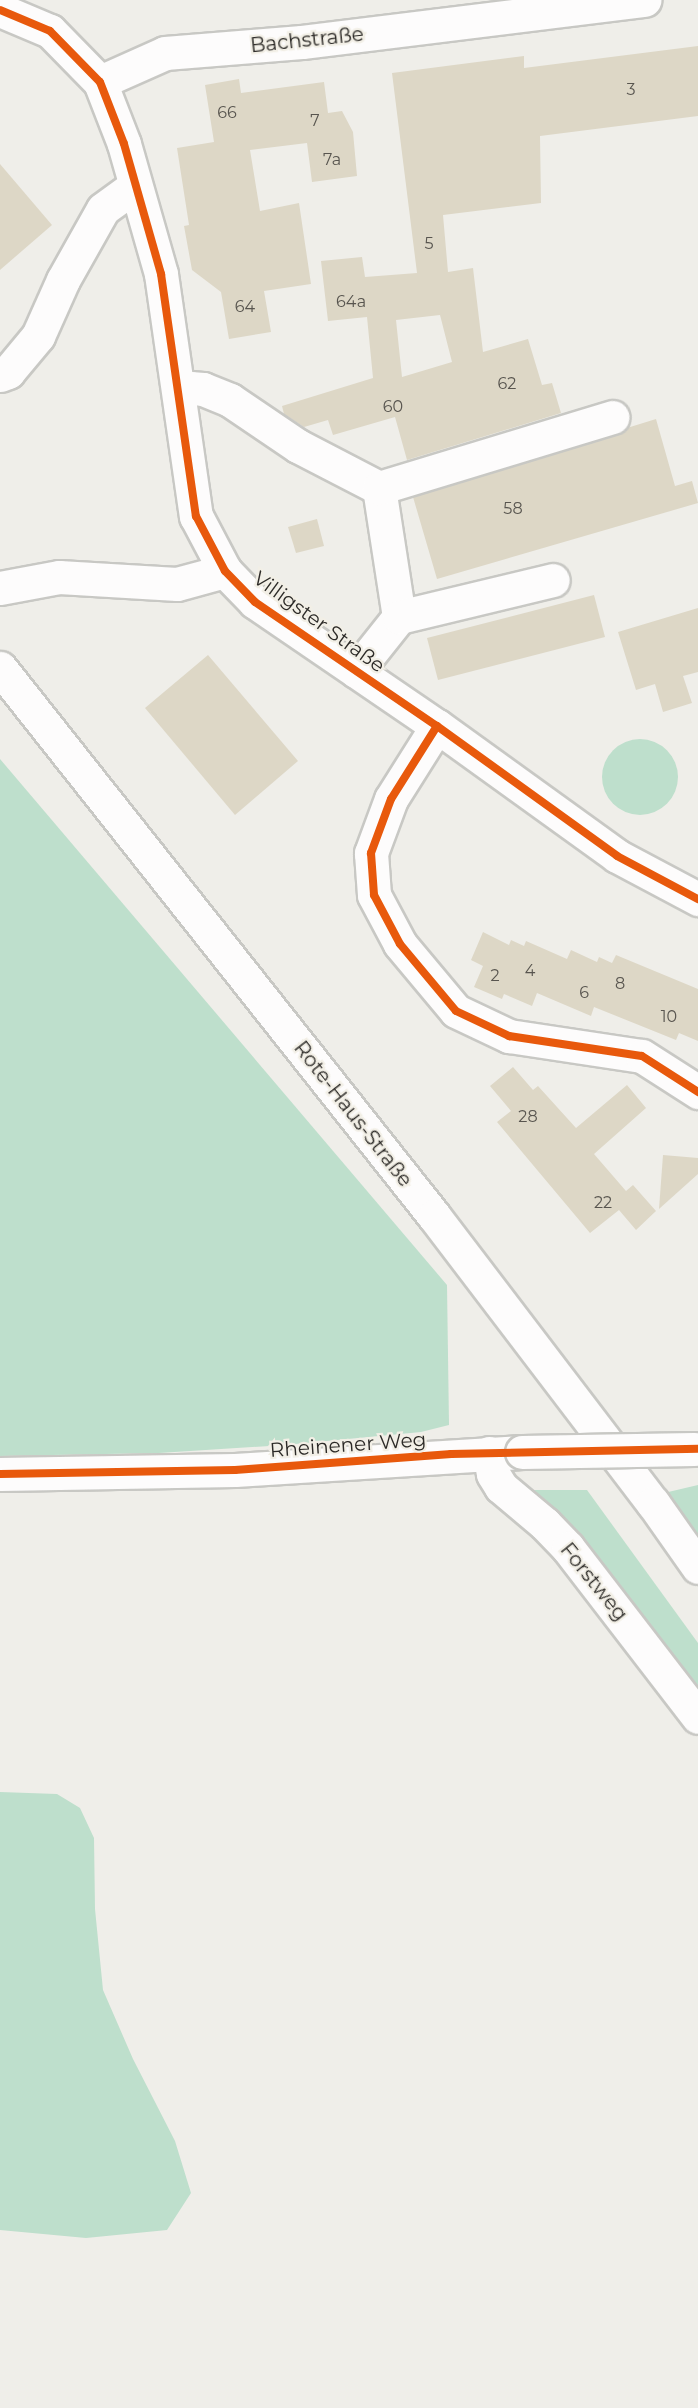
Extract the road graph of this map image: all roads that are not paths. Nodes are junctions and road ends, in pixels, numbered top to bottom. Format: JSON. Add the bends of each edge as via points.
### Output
{"nodes":[{"id":1,"x":644,"y":0,"type":"edge"},
{"id":2,"x":0,"y":10,"type":"edge"},
{"id":3,"x":100,"y":82,"type":"junction"},
{"id":4,"x":135,"y":186,"type":"junction"},
{"id":5,"x":0,"y":375,"type":"edge"},
{"id":6,"x":179,"y":392,"type":"junction"},
{"id":7,"x":612,"y":417,"type":"dead end"},
{"id":8,"x":379,"y":488,"type":"junction"},
{"id":9,"x":225,"y":571,"type":"junction"},
{"id":10,"x":553,"y":580,"type":"dead end"},
{"id":11,"x":0,"y":588,"type":"edge"},
{"id":12,"x":399,"y":617,"type":"junction"},
{"id":13,"x":0,"y":668,"type":"edge"},
{"id":14,"x":356,"y":671,"type":"junction"},
{"id":15,"x":437,"y":726,"type":"junction"},
{"id":16,"x":698,"y":899,"type":"edge"},
{"id":17,"x":698,"y":1092,"type":"edge"},
{"id":18,"x":696,"y":1449,"type":"edge"},
{"id":19,"x":489,"y":1453,"type":"junction"},
{"id":20,"x":0,"y":1474,"type":"edge"},
{"id":21,"x":698,"y":1568,"type":"edge"},
{"id":22,"x":698,"y":1718,"type":"edge"}],
"edges":[{"from":1,"to":3,"type":"street","name":"Bachstraße","via":[[302,42],[165,53]]},
{"from":2,"to":3,"type":"street","via":[[50,31]]},
{"from":3,"to":4,"type":"street","name":"Villigster Straße"},
{"from":4,"to":5,"type":"street","via":[[103,209],[63,280],[38,336],[8,372]]},
{"from":4,"to":6,"type":"street","name":"Villigster Straße","via":[[161,274]]},
{"from":6,"to":8,"type":"street","via":[[190,388],[203,390],[230,400],[298,446]]},
{"from":6,"to":9,"type":"street","name":"Villigster Straße","via":[[196,516]]},
{"from":7,"to":8,"type":"street"},
{"from":8,"to":12,"type":"street"},
{"from":9,"to":11,"type":"street","via":[[177,584],[59,577]]},
{"from":9,"to":14,"type":"street","name":"Villigster Straße","via":[[255,602]]},
{"from":10,"to":12,"type":"street"},
{"from":12,"to":14,"type":"street"},
{"from":13,"to":21,"type":"street","name":"Rote-Haus-Straße","via":[[434,1216]]},
{"from":14,"to":15,"type":"street","name":"Villigster Straße"},
{"from":15,"to":16,"type":"street","name":"Villigster Straße","via":[[617,856]]},
{"from":15,"to":17,"type":"street","via":[[391,799],[371,853],[374,895],[400,945],[456,1011],[509,1036],[642,1056]]},
{"from":18,"to":19,"type":"street","name":"Rheinener Weg","bridge":true},
{"from":19,"to":20,"type":"street","name":"Rheinener Weg","via":[[235,1470]]},
{"from":19,"to":22,"type":"street","name":"Forstweg","via":[[493,1474],[501,1487],[546,1524],[567,1548]]}]}
